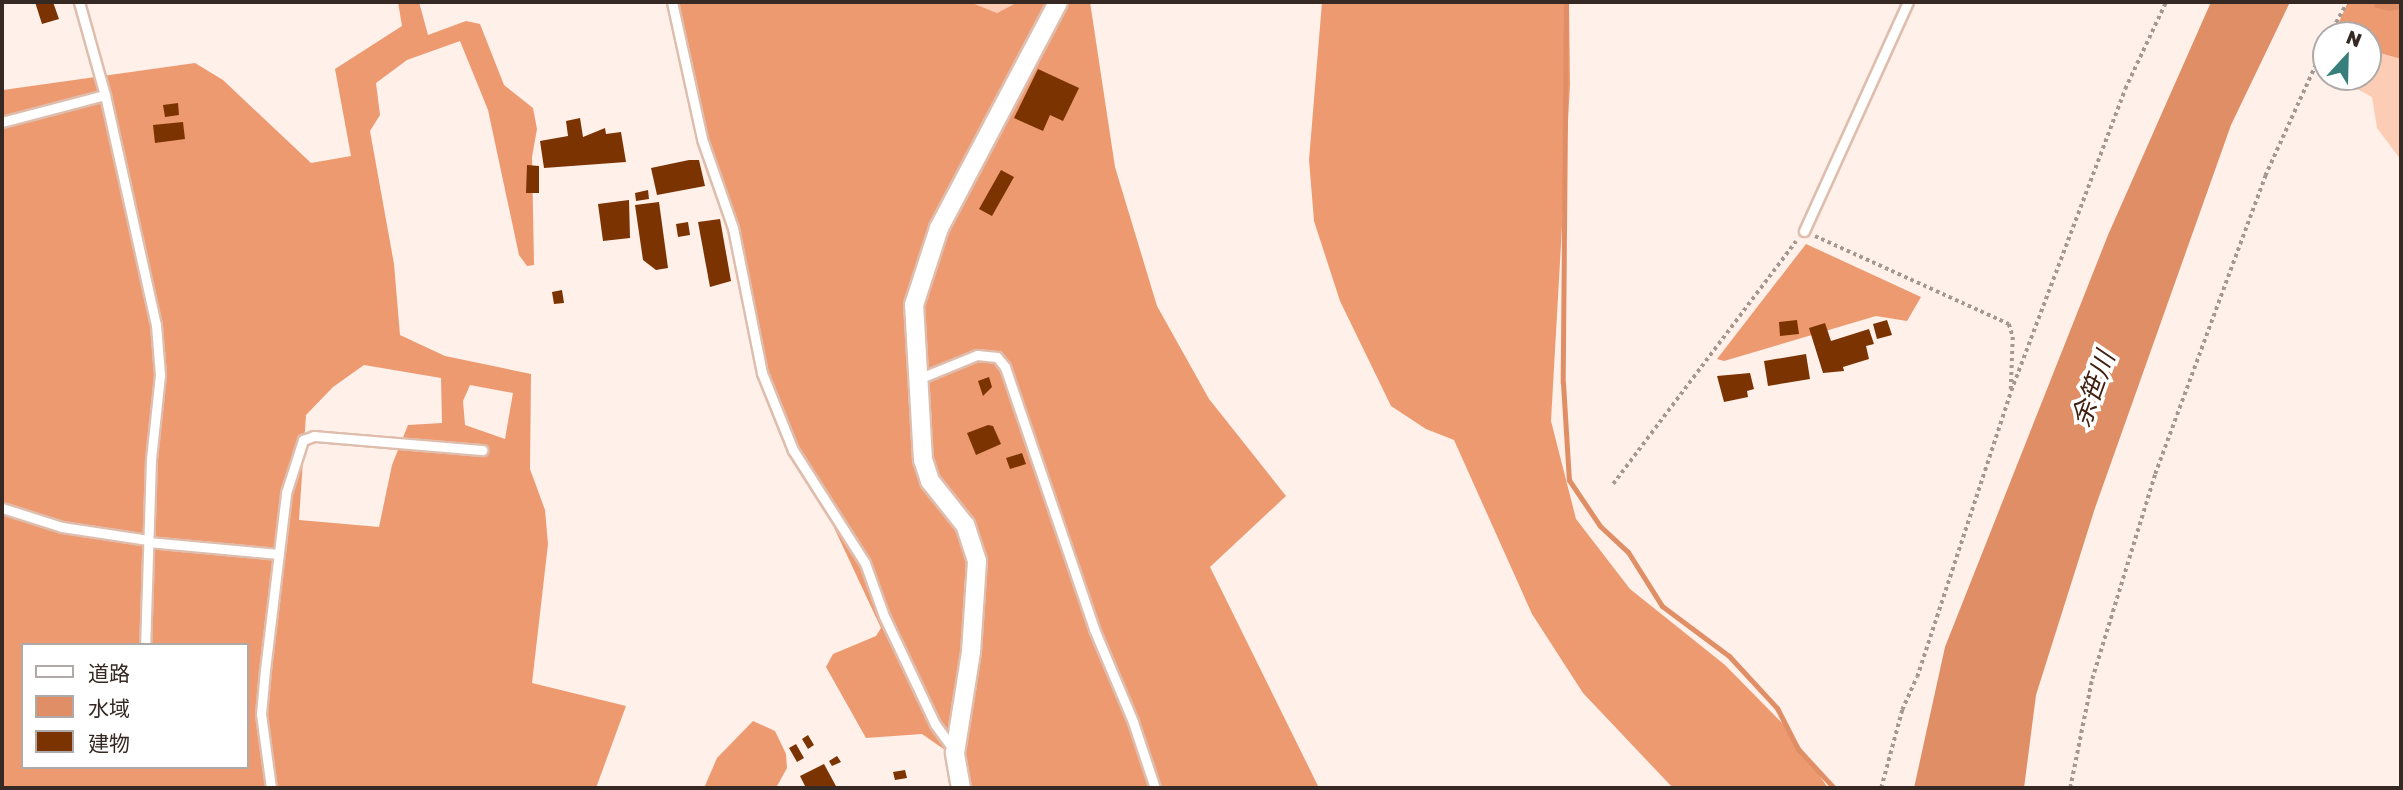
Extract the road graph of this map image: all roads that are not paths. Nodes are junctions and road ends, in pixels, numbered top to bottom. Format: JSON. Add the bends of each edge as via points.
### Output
{"nodes":[{"id":1,"x":79,"y":2,"type":"edge"},
{"id":2,"x":672,"y":2,"type":"edge"},
{"id":3,"x":1058,"y":2,"type":"edge"},
{"id":4,"x":1908,"y":2,"type":"edge"},
{"id":5,"x":105,"y":95,"type":"junction"},
{"id":6,"x":2,"y":122,"type":"edge"},
{"id":7,"x":1804,"y":231,"type":"road end"},
{"id":8,"x":916,"y":380,"type":"junction"},
{"id":9,"x":482,"y":450,"type":"dead end"},
{"id":10,"x":2,"y":508,"type":"edge"},
{"id":11,"x":148,"y":541,"type":"junction"},
{"id":12,"x":278,"y":554,"type":"junction"},
{"id":13,"x":145,"y":643,"type":"edge"},
{"id":14,"x":955,"y":752,"type":"junction"},
{"id":15,"x":271,"y":788,"type":"edge"},
{"id":16,"x":961,"y":788,"type":"edge"},
{"id":17,"x":1155,"y":788,"type":"edge"}],
"edges":[{"from":1,"to":5,"type":"lane"},
{"from":2,"to":14,"type":"lane","via":[[702,139],[733,228],[762,373],[793,450],[865,562],[884,617],[935,724]]},
{"from":3,"to":8,"type":"street","via":[[939,228],[917,286],[913,329]]},
{"from":4,"to":7,"type":"lane"},
{"from":5,"to":6,"type":"lane"},
{"from":5,"to":11,"type":"lane","via":[[156,326],[160,375]]},
{"from":8,"to":14,"type":"street","via":[[923,460],[930,481],[965,525],[977,561],[971,652]]},
{"from":8,"to":17,"type":"lane","via":[[977,355],[997,357],[1005,367],[1090,618]]},
{"from":9,"to":12,"type":"lane","via":[[314,436],[303,440],[286,493]]},
{"from":10,"to":11,"type":"lane","via":[[62,527]]},
{"from":11,"to":12,"type":"lane"},
{"from":11,"to":13,"type":"lane"},
{"from":12,"to":15,"type":"lane","via":[[261,714]]},
{"from":14,"to":16,"type":"street"}]}
